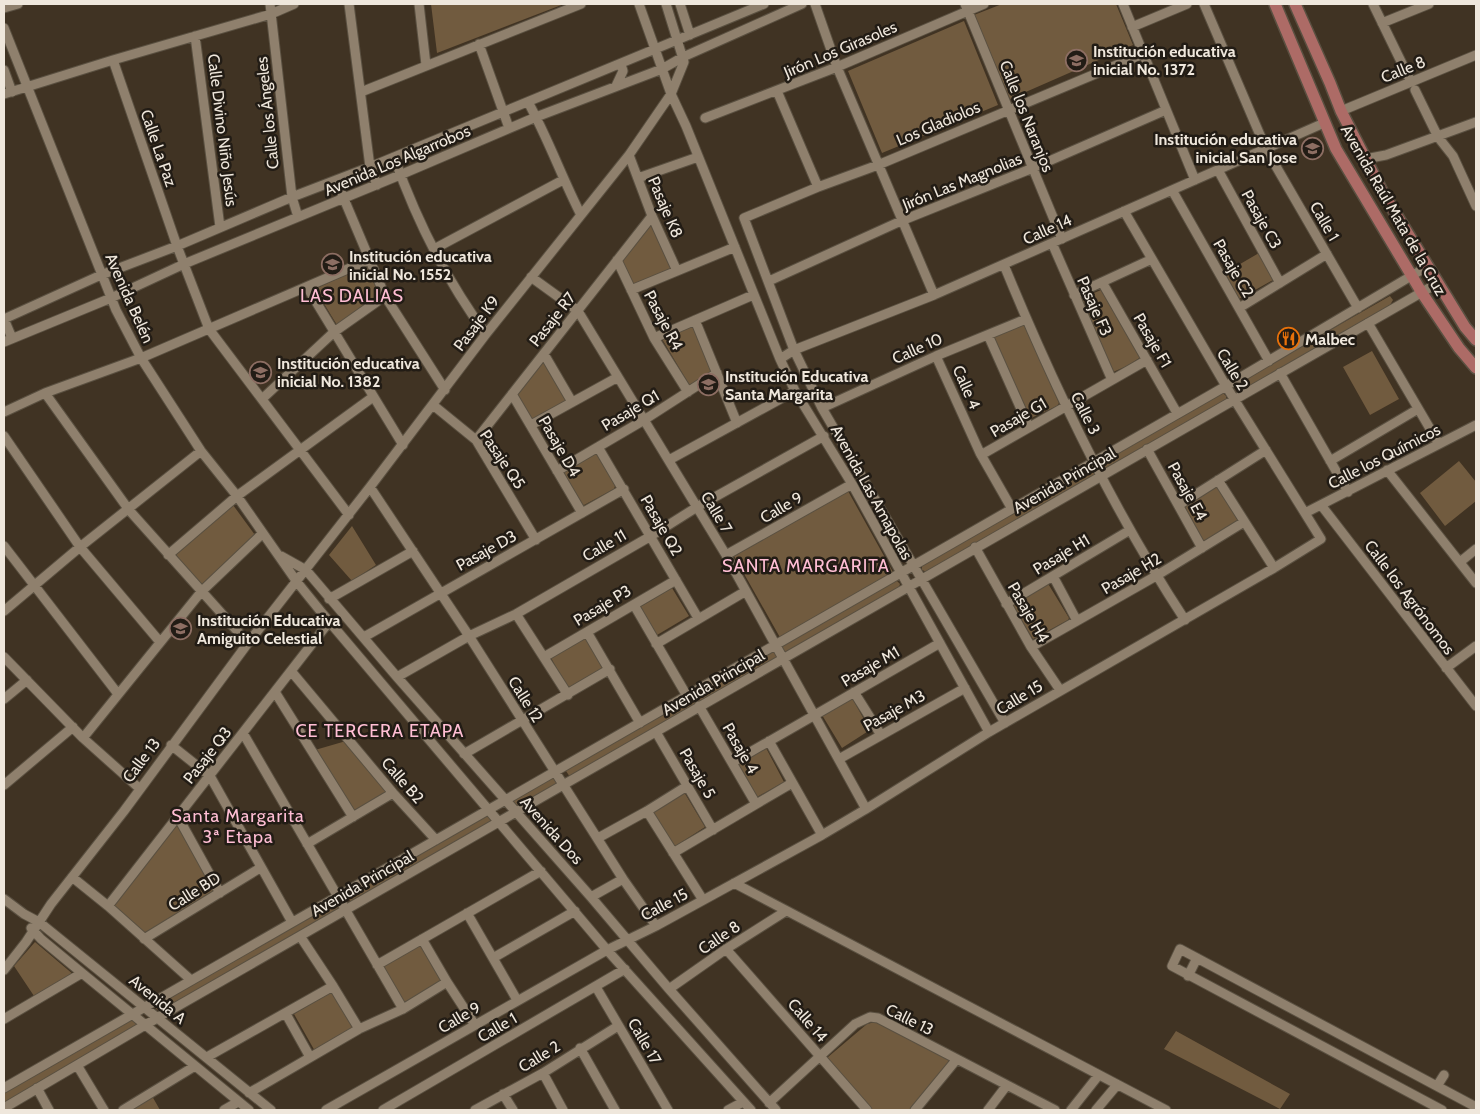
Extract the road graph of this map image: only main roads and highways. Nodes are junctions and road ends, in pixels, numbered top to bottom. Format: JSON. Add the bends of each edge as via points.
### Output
{"nodes":[{"id":1,"x":1275,"y":4,"type":"edge"},
{"id":2,"x":1295,"y":4,"type":"edge"},
{"id":3,"x":1476,"y":340,"type":"edge"},
{"id":4,"x":1476,"y":368,"type":"edge"}],
"edges":[{"from":1,"to":4,"type":"main road","name":"Avenida Raúl Mata de la Cruz","via":[[1336,149],[1422,293]]},
{"from":2,"to":3,"type":"main road","name":"Avenida Raúl Mata de la Cruz","via":[[1341,111],[1383,193]]}]}
